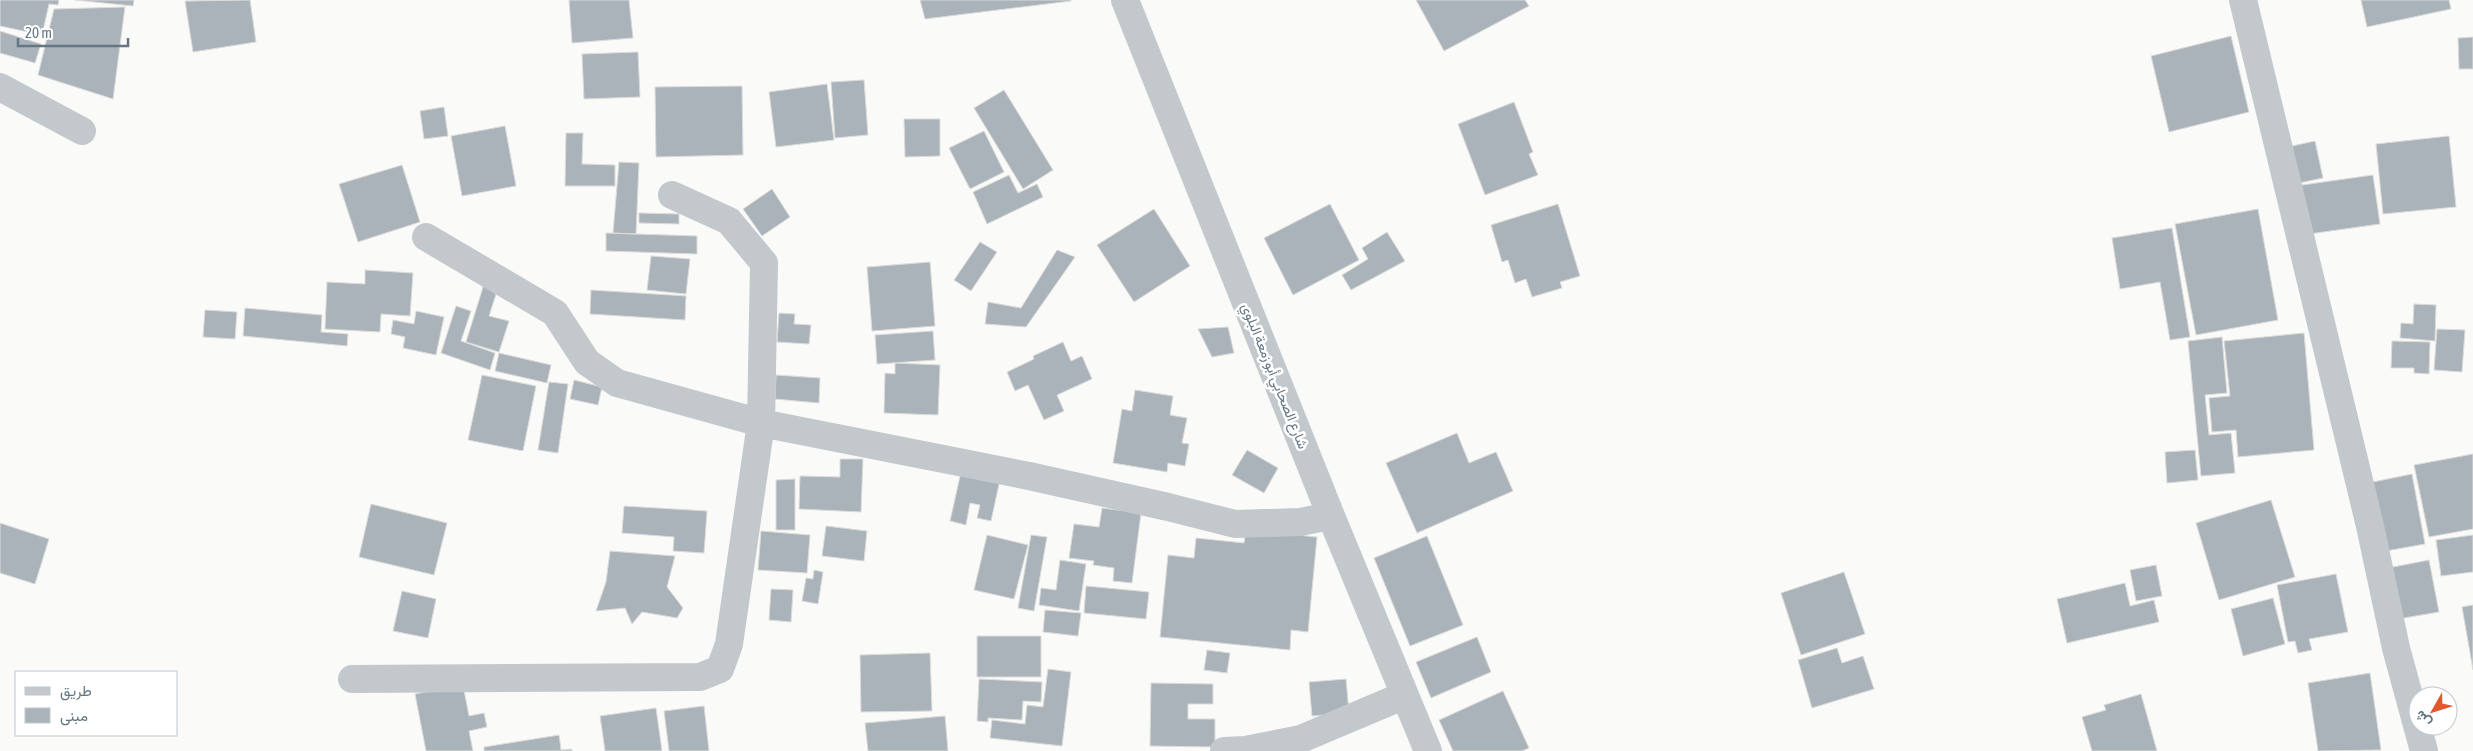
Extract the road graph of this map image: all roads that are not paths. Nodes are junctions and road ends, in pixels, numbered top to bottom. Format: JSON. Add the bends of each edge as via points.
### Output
{"nodes":[{"id":1,"x":1126,"y":0,"type":"edge"},
{"id":2,"x":2243,"y":0,"type":"edge"},
{"id":3,"x":0,"y":87,"type":"edge"},
{"id":4,"x":82,"y":131,"type":"dead end"},
{"id":5,"x":672,"y":195,"type":"dead end"},
{"id":6,"x":426,"y":237,"type":"dead end"},
{"id":7,"x":761,"y":423,"type":"junction"},
{"id":8,"x":1331,"y":516,"type":"junction"},
{"id":9,"x":352,"y":679,"type":"dead end"},
{"id":10,"x":1405,"y":696,"type":"junction"},
{"id":11,"x":1224,"y":751,"type":"edge"},
{"id":12,"x":1428,"y":751,"type":"edge"},
{"id":13,"x":2424,"y":751,"type":"edge"}],
"edges":[{"from":1,"to":8,"type":"street","name":"شارع الصحابي أبو زمعة البلوي"},
{"from":2,"to":13,"type":"street","via":[[2370,526],[2396,648]]},
{"from":3,"to":4,"type":"street"},
{"from":5,"to":7,"type":"street","via":[[728,221],[764,263]]},
{"from":6,"to":7,"type":"street","via":[[555,313],[587,362],[617,383]]},
{"from":7,"to":8,"type":"street","via":[[1029,476],[1235,524],[1300,522]]},
{"from":7,"to":9,"type":"street","via":[[729,644],[720,668],[700,677]]},
{"from":8,"to":10,"type":"street","name":"شارع الصحابي أبو زمعة البلوي"},
{"from":10,"to":11,"type":"street","via":[[1301,739]]},
{"from":10,"to":12,"type":"street","name":"شارع الصحابي أبو زمعة البلوي"}]}
